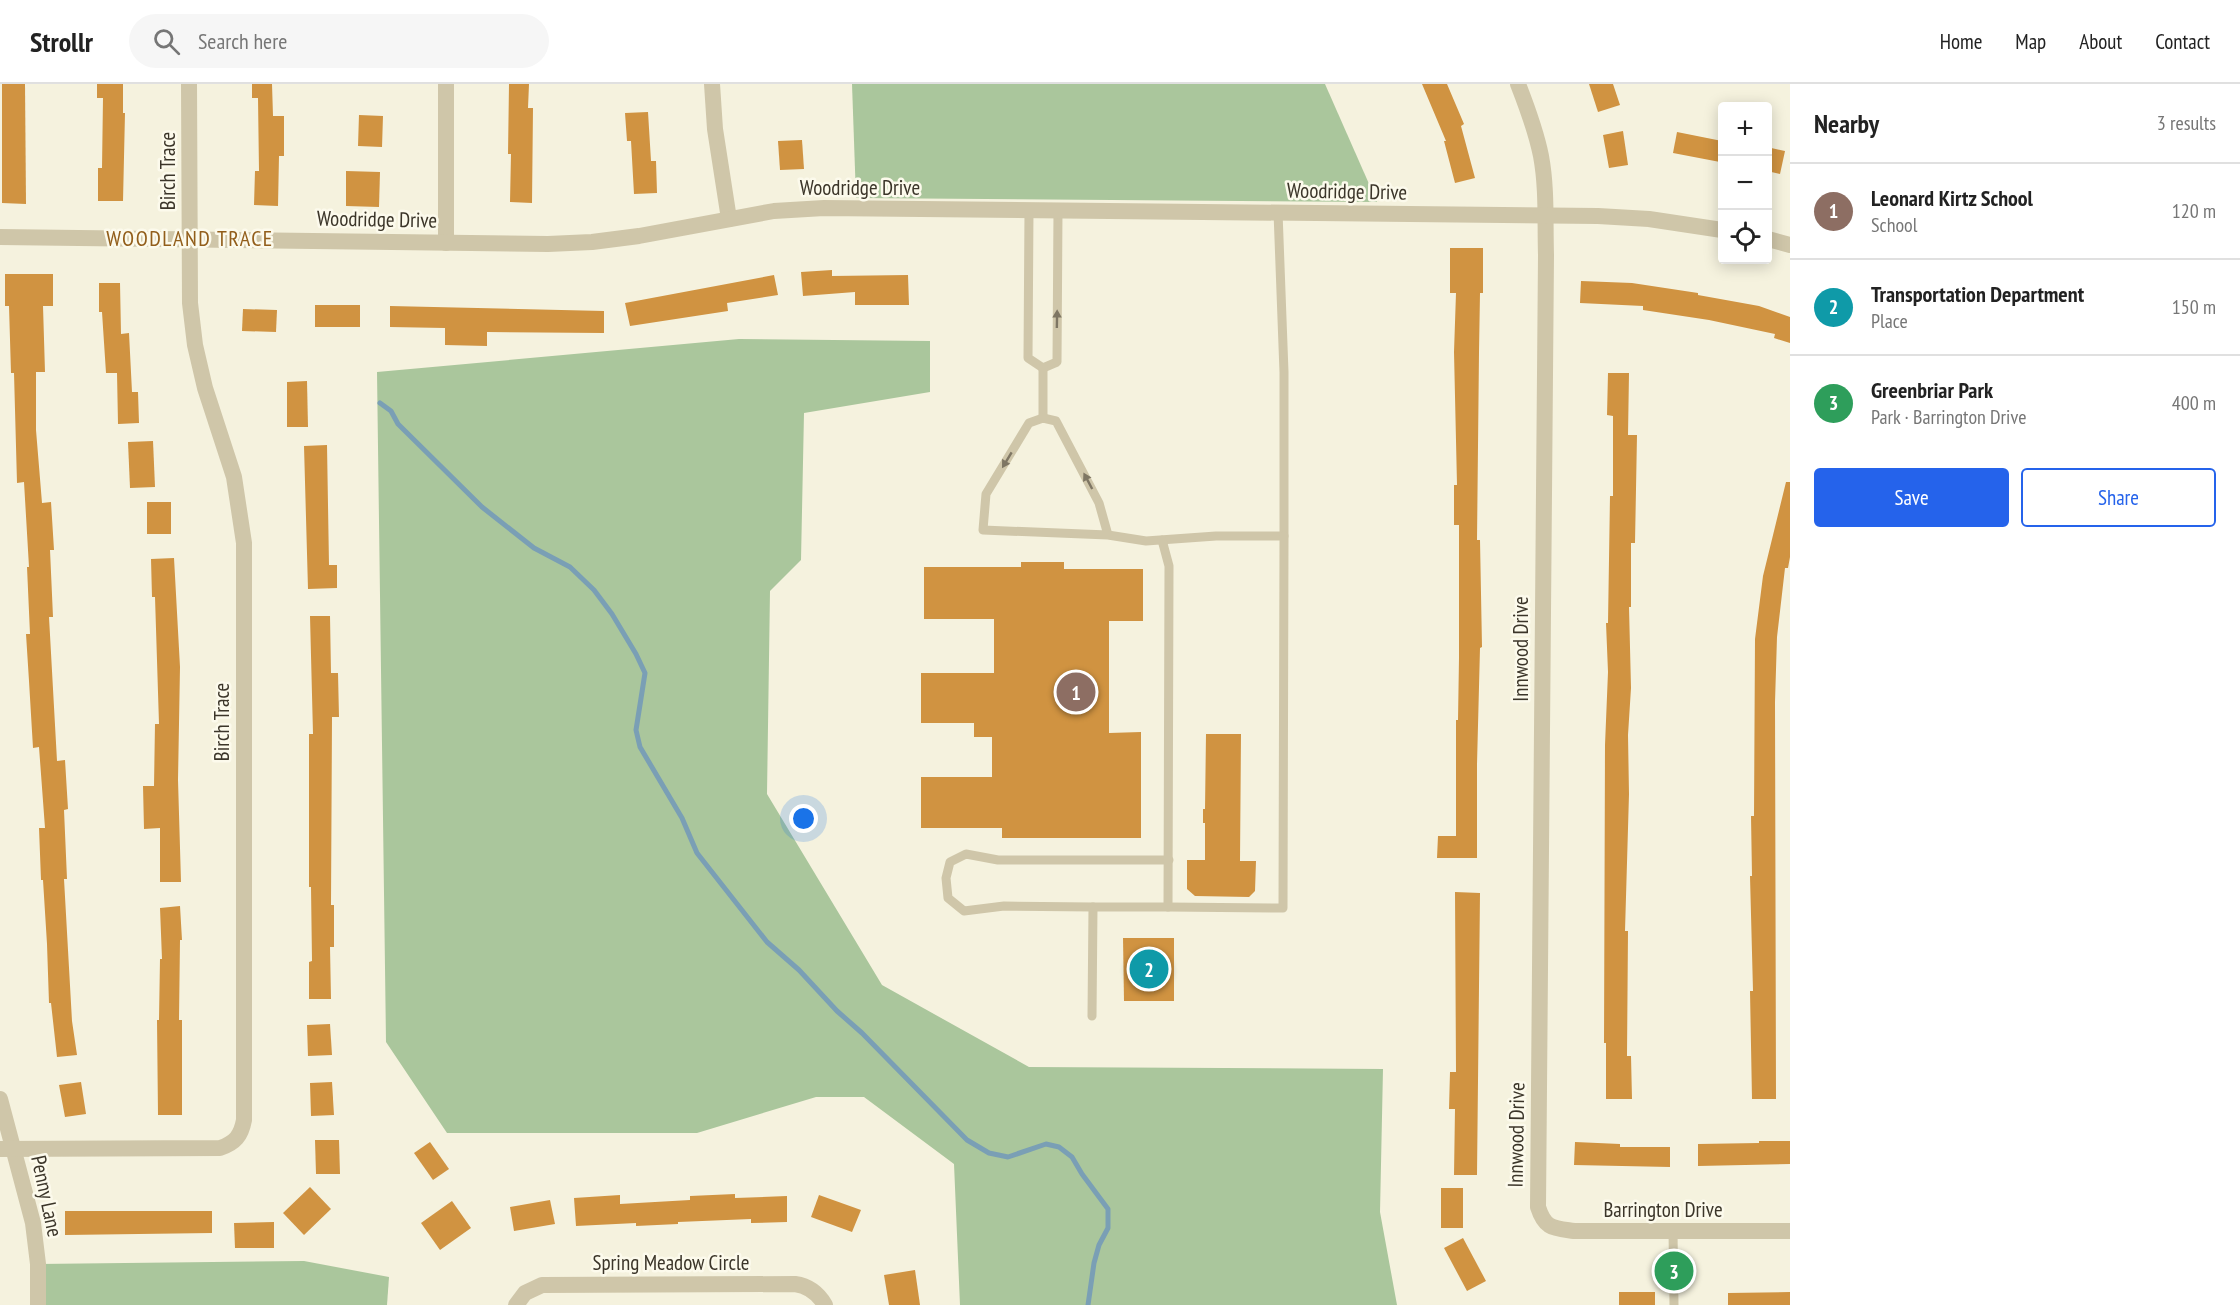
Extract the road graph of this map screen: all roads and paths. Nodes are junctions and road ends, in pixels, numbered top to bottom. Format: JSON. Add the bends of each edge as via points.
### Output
{"nodes":[{"id":1,"x":189,"y":84,"type":"edge"},
{"id":2,"x":446,"y":84,"type":"edge"},
{"id":3,"x":712,"y":84,"type":"edge"},
{"id":4,"x":1518,"y":84,"type":"edge"},
{"id":5,"x":1029,"y":210,"type":"junction"},
{"id":6,"x":1058,"y":211,"type":"junction"},
{"id":7,"x":1278,"y":212,"type":"junction"},
{"id":8,"x":1545,"y":215,"type":"junction"},
{"id":9,"x":729,"y":219,"type":"junction"},
{"id":10,"x":1718,"y":229,"type":"edge"},
{"id":11,"x":0,"y":237,"type":"edge"},
{"id":12,"x":189,"y":239,"type":"junction"},
{"id":13,"x":1772,"y":240,"type":"edge"},
{"id":14,"x":446,"y":243,"type":"junction"},
{"id":15,"x":1790,"y":245,"type":"edge"},
{"id":16,"x":1043,"y":368,"type":"junction"},
{"id":17,"x":1043,"y":418,"type":"junction"},
{"id":18,"x":1108,"y":536,"type":"junction"},
{"id":19,"x":1284,"y":536,"type":"junction"},
{"id":20,"x":1162,"y":540,"type":"junction"},
{"id":21,"x":1169,"y":860,"type":"junction"},
{"id":22,"x":1093,"y":906,"type":"junction"},
{"id":23,"x":1168,"y":907,"type":"junction"},
{"id":24,"x":1092,"y":1016,"type":"dead end"},
{"id":25,"x":0,"y":1099,"type":"edge"},
{"id":26,"x":7,"y":1149,"type":"edge"},
{"id":27,"x":1541,"y":1218,"type":"joint"},
{"id":28,"x":1673,"y":1231,"type":"junction"},
{"id":29,"x":1790,"y":1231,"type":"edge"},
{"id":30,"x":38,"y":1305,"type":"edge"},
{"id":31,"x":516,"y":1305,"type":"edge"},
{"id":32,"x":825,"y":1305,"type":"edge"},
{"id":33,"x":1674,"y":1305,"type":"edge"}],
"edges":[{"from":1,"to":12,"type":"street","name":"Birch Trace"},
{"from":2,"to":14,"type":"street"},
{"from":3,"to":9,"type":"street"},
{"from":4,"to":8,"type":"street","name":"Innwood Drive","via":[[1540,153]]},
{"from":5,"to":6,"type":"street","name":"Woodridge Drive"},
{"from":5,"to":9,"type":"street","name":"Woodridge Drive","via":[[824,208]]},
{"from":5,"to":16,"type":"lane","via":[[1028,358]]},
{"from":6,"to":7,"type":"street","name":"Woodridge Drive"},
{"from":16,"to":6,"type":"lane","one_way":true,"via":[[1057,362]]},
{"from":7,"to":8,"type":"street","name":"Woodridge Drive"},
{"from":7,"to":19,"type":"lane","via":[[1284,372]]},
{"from":8,"to":10,"type":"street","name":"Woodridge Drive","via":[[1649,219]]},
{"from":8,"to":27,"type":"street","name":"Innwood Drive","via":[[1538,1207]]},
{"from":9,"to":14,"type":"street","name":"Woodridge Drive","via":[[592,242]]},
{"from":11,"to":12,"type":"street","name":"Woodridge Drive"},
{"from":12,"to":14,"type":"street","name":"Woodridge Drive"},
{"from":12,"to":26,"type":"street","name":"Birch Trace","via":[[195,345],[234,477],[243,543],[242,1132],[220,1149]]},
{"from":13,"to":15,"type":"street"},
{"from":16,"to":17,"type":"lane"},
{"from":18,"to":17,"type":"lane","one_way":true,"via":[[1100,503],[1056,421]]},
{"from":17,"to":18,"type":"lane","one_way":true,"via":[[1029,423],[986,494],[983,531]]},
{"from":18,"to":20,"type":"lane"},
{"from":19,"to":20,"type":"lane"},
{"from":19,"to":23,"type":"lane","via":[[1283,908]]},
{"from":20,"to":21,"type":"lane","via":[[1169,566]]},
{"from":21,"to":22,"type":"lane","via":[[998,860],[966,854],[950,862],[946,878],[948,898],[964,911],[1004,906]]},
{"from":21,"to":23,"type":"lane"},
{"from":22,"to":23,"type":"lane"},
{"from":22,"to":24,"type":"lane"},
{"from":25,"to":26,"type":"street","name":"Penny Lane"},
{"from":26,"to":30,"type":"street","name":"Penny Lane","via":[[33,1222]]},
{"from":27,"to":28,"type":"street","name":"Barrington Drive","via":[[1553,1228],[1574,1231]]},
{"from":28,"to":29,"type":"street","name":"Barrington Drive"},
{"from":28,"to":33,"type":"lane"},
{"from":31,"to":32,"type":"street","name":"Spring Meadow Circle","via":[[525,1293],[542,1285],[795,1284],[811,1289]]}]}
